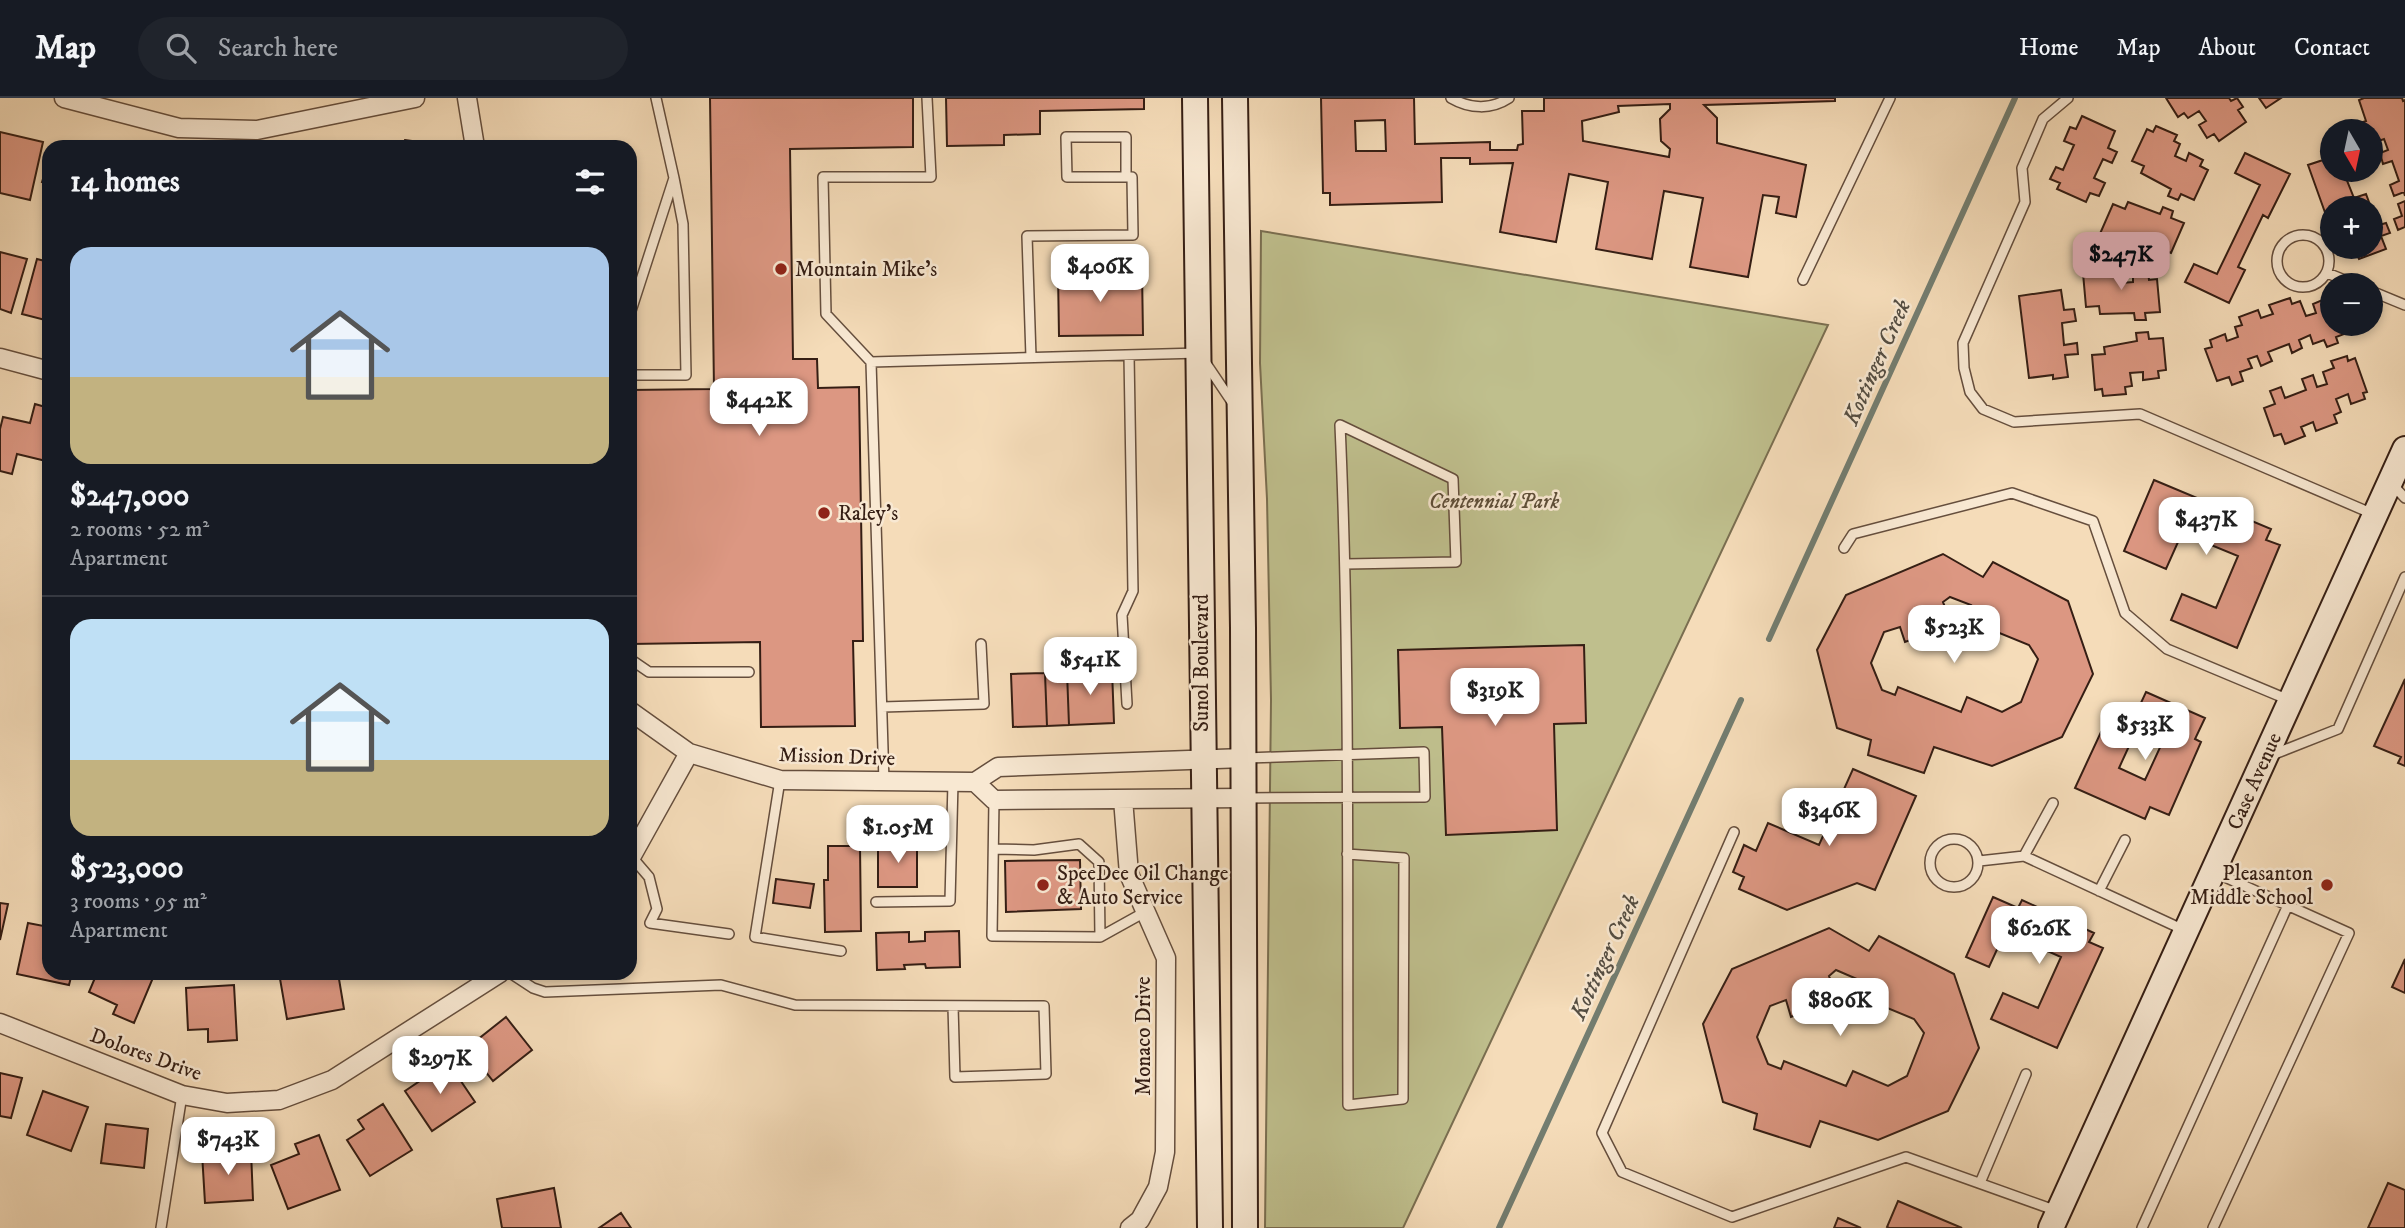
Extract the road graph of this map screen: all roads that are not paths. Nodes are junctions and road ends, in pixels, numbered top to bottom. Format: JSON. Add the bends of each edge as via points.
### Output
{"nodes":[{"id":1,"x":64,"y":98,"type":"edge"},
{"id":2,"x":415,"y":98,"type":"edge"},
{"id":3,"x":467,"y":98,"type":"edge"},
{"id":4,"x":656,"y":98,"type":"edge"},
{"id":5,"x":927,"y":98,"type":"edge"},
{"id":6,"x":1195,"y":98,"type":"edge"},
{"id":7,"x":1235,"y":98,"type":"edge"},
{"id":8,"x":1451,"y":98,"type":"edge"},
{"id":9,"x":1509,"y":98,"type":"edge"},
{"id":10,"x":1890,"y":98,"type":"edge"},
{"id":11,"x":2068,"y":98,"type":"edge"},
{"id":12,"x":474,"y":140,"type":"edge"},
{"id":13,"x":1126,"y":177,"type":"junction"},
{"id":14,"x":674,"y":178,"type":"junction"},
{"id":15,"x":2327,"y":273,"type":"joint"},
{"id":16,"x":1803,"y":280,"type":"dead end"},
{"id":17,"x":637,"y":292,"type":"edge"},
{"id":18,"x":2383,"y":296,"type":"edge"},
{"id":19,"x":2405,"y":305,"type":"edge"},
{"id":20,"x":1199,"y":354,"type":"junction"},
{"id":21,"x":1129,"y":355,"type":"junction"},
{"id":22,"x":1031,"y":357,"type":"junction"},
{"id":23,"x":0,"y":358,"type":"edge"},
{"id":24,"x":871,"y":362,"type":"junction"},
{"id":25,"x":42,"y":369,"type":"edge"},
{"id":26,"x":637,"y":376,"type":"edge"},
{"id":27,"x":1239,"y":413,"type":"junction"},
{"id":28,"x":2405,"y":449,"type":"edge"},
{"id":29,"x":2398,"y":490,"type":"edge"},
{"id":30,"x":2375,"y":515,"type":"junction"},
{"id":31,"x":1844,"y":548,"type":"dead end"},
{"id":32,"x":1346,"y":564,"type":"junction"},
{"id":33,"x":2405,"y":577,"type":"edge"},
{"id":34,"x":981,"y":645,"type":"dead end"},
{"id":35,"x":637,"y":664,"type":"edge"},
{"id":36,"x":749,"y":672,"type":"dead end"},
{"id":37,"x":2290,"y":701,"type":"junction"},
{"id":38,"x":1127,"y":704,"type":"dead end"},
{"id":39,"x":882,"y":707,"type":"junction"},
{"id":40,"x":637,"y":715,"type":"edge"},
{"id":41,"x":689,"y":753,"type":"junction"},
{"id":42,"x":1346,"y":755,"type":"junction"},
{"id":43,"x":1244,"y":758,"type":"junction"},
{"id":44,"x":2264,"y":758,"type":"junction"},
{"id":45,"x":1202,"y":760,"type":"junction"},
{"id":46,"x":780,"y":779,"type":"junction"},
{"id":47,"x":884,"y":782,"type":"junction"},
{"id":48,"x":953,"y":782,"type":"junction"},
{"id":49,"x":975,"y":782,"type":"junction"},
{"id":50,"x":1346,"y":797,"type":"junction"},
{"id":51,"x":1244,"y":798,"type":"junction"},
{"id":52,"x":1123,"y":799,"type":"junction"},
{"id":53,"x":1203,"y":799,"type":"junction"},
{"id":54,"x":995,"y":800,"type":"junction"},
{"id":55,"x":2053,"y":803,"type":"dead end"},
{"id":56,"x":1734,"y":832,"type":"dead end"},
{"id":57,"x":2124,"y":841,"type":"dead end"},
{"id":58,"x":637,"y":845,"type":"edge"},
{"id":59,"x":993,"y":849,"type":"junction"},
{"id":60,"x":1347,"y":855,"type":"junction"},
{"id":61,"x":2024,"y":856,"type":"junction"},
{"id":62,"x":1979,"y":861,"type":"junction"},
{"id":63,"x":637,"y":864,"type":"edge"},
{"id":64,"x":2213,"y":871,"type":"junction"},
{"id":65,"x":2099,"y":891,"type":"junction"},
{"id":66,"x":876,"y":902,"type":"dead end"},
{"id":67,"x":2288,"y":905,"type":"junction"},
{"id":68,"x":1145,"y":912,"type":"junction"},
{"id":69,"x":2185,"y":931,"type":"junction"},
{"id":70,"x":729,"y":934,"type":"dead end"},
{"id":71,"x":1100,"y":937,"type":"junction"},
{"id":72,"x":841,"y":951,"type":"dead end"},
{"id":73,"x":489,"y":980,"type":"edge"},
{"id":74,"x":521,"y":980,"type":"edge"},
{"id":75,"x":953,"y":1006,"type":"junction"},
{"id":76,"x":0,"y":1023,"type":"edge"},
{"id":77,"x":2026,"y":1074,"type":"dead end"},
{"id":78,"x":182,"y":1095,"type":"junction"},
{"id":79,"x":1980,"y":1184,"type":"junction"},
{"id":80,"x":2054,"y":1220,"type":"edge"},
{"id":81,"x":160,"y":1228,"type":"edge"},
{"id":82,"x":1130,"y":1228,"type":"edge"},
{"id":83,"x":1210,"y":1228,"type":"edge"},
{"id":84,"x":1245,"y":1228,"type":"edge"},
{"id":85,"x":2142,"y":1228,"type":"edge"},
{"id":86,"x":2213,"y":1228,"type":"edge"}],
"edges":[{"from":1,"to":2,"type":"street","via":[[179,128],[257,130]]},
{"from":3,"to":12,"type":"street"},
{"from":4,"to":14,"type":"lane"},
{"from":5,"to":24,"type":"lane","via":[[931,177],[822,177],[826,314]]},
{"from":6,"to":20,"type":"main road","name":"Sunol Boulevard"},
{"from":7,"to":27,"type":"main road","name":"Sunol Boulevard"},
{"from":8,"to":9,"type":"lane","via":[[1483,107]]},
{"from":10,"to":16,"type":"lane"},
{"from":11,"to":30,"type":"lane","via":[[2043,119],[2032,143],[2022,168],[2025,202],[1963,343],[1970,392],[1983,408],[2014,422],[2140,414]]},
{"from":13,"to":13,"type":"lane","via":[[1126,137],[1066,137],[1067,177]]},
{"from":13,"to":22,"type":"lane","via":[[1132,177],[1133,234],[1027,236]]},
{"from":14,"to":17,"type":"lane"},
{"from":14,"to":26,"type":"lane","via":[[683,224],[686,375]]},
{"from":15,"to":15,"type":"lane","via":[[2327,251],[2314,237],[2293,236],[2278,250],[2277,270],[2290,285],[2311,286]]},
{"from":18,"to":19,"type":"lane"},
{"from":20,"to":21,"type":"lane"},
{"from":20,"to":27,"type":"lane"},
{"from":20,"to":45,"type":"main road","name":"Sunol Boulevard"},
{"from":21,"to":22,"type":"lane"},
{"from":21,"to":38,"type":"lane","via":[[1133,591],[1122,615]]},
{"from":22,"to":24,"type":"lane"},
{"from":23,"to":25,"type":"street"},
{"from":24,"to":39,"type":"lane"},
{"from":27,"to":43,"type":"main road","name":"Sunol Boulevard"},
{"from":28,"to":29,"type":"main road","name":"Case Avenue"},
{"from":29,"to":30,"type":"main road","name":"Case Avenue"},
{"from":30,"to":37,"type":"main road","name":"Case Avenue"},
{"from":31,"to":37,"type":"lane","via":[[1853,534],[2012,493],[2094,521],[2125,613],[2167,649]]},
{"from":32,"to":32,"type":"lane","via":[[1456,562],[1453,479],[1340,425]]},
{"from":32,"to":42,"type":"lane"},
{"from":33,"to":44,"type":"lane","via":[[2338,729]]},
{"from":34,"to":39,"type":"lane","via":[[984,704]]},
{"from":35,"to":36,"type":"lane","via":[[649,672]]},
{"from":37,"to":44,"type":"main road","name":"Case Avenue"},
{"from":39,"to":47,"type":"lane"},
{"from":40,"to":41,"type":"street","name":"Mission Drive"},
{"from":41,"to":46,"type":"street","name":"Mission Drive"},
{"from":41,"to":58,"type":"street"},
{"from":42,"to":43,"type":"lane"},
{"from":42,"to":50,"type":"lane"},
{"from":42,"to":50,"type":"lane","via":[[1424,752],[1425,797]]},
{"from":43,"to":45,"type":"street","name":"Mission Drive"},
{"from":43,"to":51,"type":"main road","name":"Sunol Boulevard"},
{"from":44,"to":64,"type":"main road","name":"Case Avenue"},
{"from":45,"to":49,"type":"street","name":"Mission Drive","via":[[998,767]]},
{"from":45,"to":53,"type":"main road","name":"Sunol Boulevard"},
{"from":46,"to":47,"type":"street","name":"Mission Drive"},
{"from":46,"to":72,"type":"lane","via":[[755,937]]},
{"from":47,"to":48,"type":"street","name":"Mission Drive"},
{"from":48,"to":49,"type":"street","name":"Mission Drive"},
{"from":48,"to":66,"type":"lane","via":[[950,901]]},
{"from":49,"to":54,"type":"street"},
{"from":50,"to":51,"type":"lane"},
{"from":50,"to":60,"type":"lane"},
{"from":51,"to":53,"type":"street"},
{"from":51,"to":84,"type":"main road","name":"Sunol Boulevard"},
{"from":52,"to":53,"type":"street"},
{"from":52,"to":54,"type":"street"},
{"from":52,"to":68,"type":"street","name":"Monaco Drive","via":[[1129,874]]},
{"from":53,"to":83,"type":"main road","name":"Sunol Boulevard"},
{"from":54,"to":59,"type":"lane"},
{"from":55,"to":61,"type":"lane"},
{"from":56,"to":79,"type":"lane","via":[[1602,1133],[1622,1172],[1732,1217],[1906,1157]]},
{"from":57,"to":65,"type":"lane"},
{"from":59,"to":71,"type":"lane","via":[[1079,844],[1099,862]]},
{"from":59,"to":71,"type":"lane","via":[[992,936]]},
{"from":60,"to":60,"type":"lane","via":[[1348,1105],[1403,1099],[1404,858]]},
{"from":61,"to":62,"type":"lane"},
{"from":61,"to":65,"type":"lane"},
{"from":62,"to":62,"type":"lane","via":[[1970,844],[1951,839],[1934,849],[1930,867],[1939,882],[1955,887],[1972,879]]},
{"from":63,"to":70,"type":"lane","via":[[649,877],[657,909],[650,923]]},
{"from":64,"to":67,"type":"lane"},
{"from":64,"to":69,"type":"main road","name":"Case Avenue"},
{"from":65,"to":69,"type":"lane"},
{"from":67,"to":85,"type":"lane"},
{"from":67,"to":86,"type":"lane","via":[[2349,933]]},
{"from":68,"to":71,"type":"lane"},
{"from":68,"to":82,"type":"street","name":"Monaco Drive","via":[[1166,958],[1165,1152],[1158,1187],[1140,1220]]},
{"from":69,"to":80,"type":"main road","name":"Case Avenue"},
{"from":73,"to":78,"type":"street","name":"Dolores Drive","via":[[332,1080],[279,1100],[227,1103]]},
{"from":74,"to":75,"type":"lane","via":[[545,992],[721,985],[795,1005]]},
{"from":75,"to":75,"type":"lane","via":[[955,1077],[1045,1074],[1044,1006]]},
{"from":76,"to":78,"type":"street","name":"Dolores Drive"},
{"from":77,"to":79,"type":"lane"},
{"from":78,"to":81,"type":"lane"},
{"from":79,"to":80,"type":"lane"}]}
